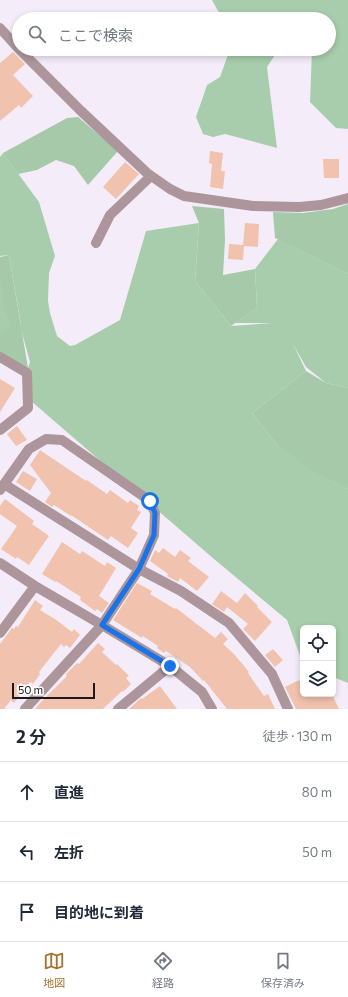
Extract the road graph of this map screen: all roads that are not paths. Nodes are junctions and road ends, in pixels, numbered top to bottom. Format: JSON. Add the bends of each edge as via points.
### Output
{"nodes":[{"id":1,"x":0,"y":28,"type":"edge"},
{"id":2,"x":12,"y":41,"type":"edge"},
{"id":3,"x":26,"y":56,"type":"edge"},
{"id":4,"x":151,"y":176,"type":"junction"},
{"id":5,"x":348,"y":198,"type":"edge"},
{"id":6,"x":96,"y":243,"type":"dead end"},
{"id":7,"x":0,"y":357,"type":"edge"},
{"id":8,"x":0,"y":430,"type":"edge"},
{"id":9,"x":2,"y":487,"type":"edge"},
{"id":10,"x":0,"y":563,"type":"edge"},
{"id":11,"x":139,"y":569,"type":"junction"},
{"id":12,"x":35,"y":586,"type":"junction"},
{"id":13,"x":102,"y":625,"type":"junction"},
{"id":14,"x":0,"y":633,"type":"edge"},
{"id":15,"x":170,"y":666,"type":"junction"},
{"id":16,"x":25,"y":709,"type":"edge"},
{"id":17,"x":118,"y":709,"type":"edge"},
{"id":18,"x":212,"y":709,"type":"edge"},
{"id":19,"x":288,"y":709,"type":"edge"}],
"edges":[{"from":1,"to":2,"type":"street"},
{"from":3,"to":4,"type":"street"},
{"from":4,"to":5,"type":"street","via":[[184,196],[253,206],[299,207],[321,205]]},
{"from":4,"to":6,"type":"street","via":[[110,215]]},
{"from":7,"to":8,"type":"street","via":[[27,373],[28,408]]},
{"from":9,"to":11,"type":"street"},
{"from":9,"to":11,"type":"street","via":[[29,449],[46,439],[62,440],[150,501],[155,513],[154,535]]},
{"from":10,"to":12,"type":"street"},
{"from":11,"to":13,"type":"street"},
{"from":11,"to":19,"type":"street","via":[[181,591],[229,623],[272,674]]},
{"from":12,"to":13,"type":"street"},
{"from":12,"to":14,"type":"street"},
{"from":13,"to":15,"type":"street"},
{"from":13,"to":16,"type":"street"},
{"from":15,"to":17,"type":"street"},
{"from":15,"to":18,"type":"street","via":[[202,692]]}]}
